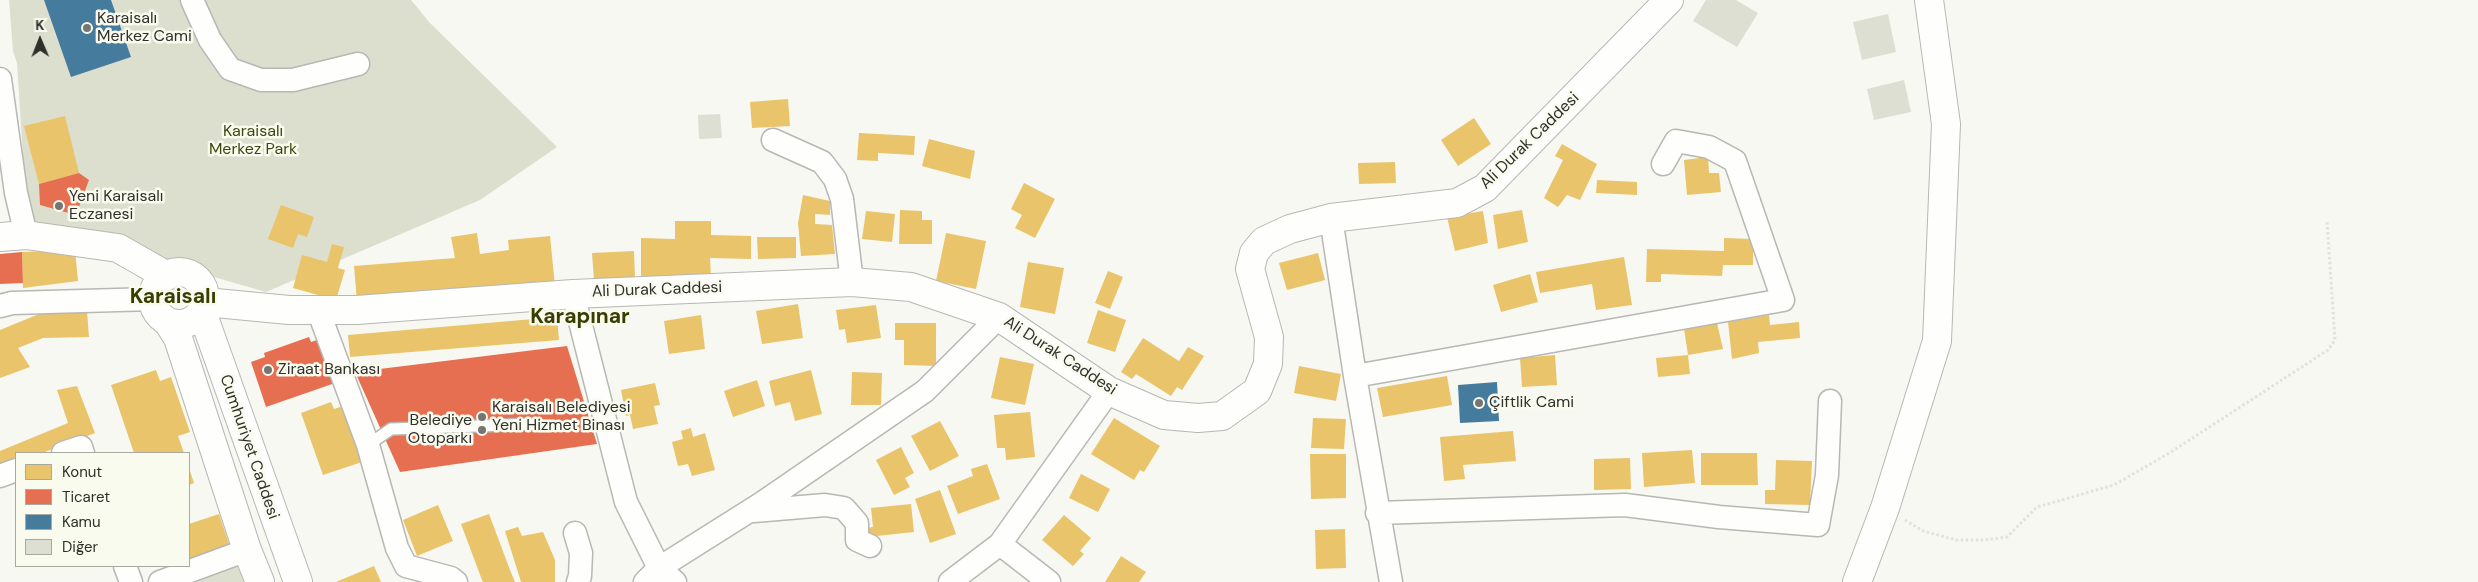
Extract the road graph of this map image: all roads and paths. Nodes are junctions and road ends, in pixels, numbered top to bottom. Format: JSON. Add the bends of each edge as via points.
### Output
{"nodes":[{"id":1,"x":192,"y":0,"type":"edge"},
{"id":2,"x":1669,"y":0,"type":"edge"},
{"id":3,"x":1929,"y":0,"type":"edge"},
{"id":4,"x":358,"y":64,"type":"dead end"},
{"id":5,"x":0,"y":80,"type":"edge"},
{"id":6,"x":773,"y":140,"type":"dead end"},
{"id":7,"x":1663,"y":164,"type":"dead end"},
{"id":8,"x":1332,"y":218,"type":"junction"},
{"id":9,"x":2327,"y":221,"type":"dead end"},
{"id":10,"x":13,"y":236,"type":"edge"},
{"id":11,"x":167,"y":276,"type":"junction"},
{"id":12,"x":852,"y":282,"type":"junction"},
{"id":13,"x":572,"y":294,"type":"junction"},
{"id":14,"x":153,"y":299,"type":"junction"},
{"id":15,"x":0,"y":306,"type":"edge"},
{"id":16,"x":203,"y":307,"type":"junction"},
{"id":17,"x":318,"y":310,"type":"junction"},
{"id":18,"x":999,"y":317,"type":"junction"},
{"id":19,"x":168,"y":322,"type":"junction"},
{"id":20,"x":1354,"y":376,"type":"junction"},
{"id":21,"x":1109,"y":391,"type":"junction"},
{"id":22,"x":1830,"y":401,"type":"dead end"},
{"id":23,"x":536,"y":424,"type":"dead end"},
{"id":24,"x":368,"y":444,"type":"junction"},
{"id":25,"x":66,"y":452,"type":"edge"},
{"id":26,"x":83,"y":452,"type":"edge"},
{"id":27,"x":15,"y":470,"type":"edge"},
{"id":28,"x":0,"y":476,"type":"edge"},
{"id":29,"x":1885,"y":508,"type":"junction"},
{"id":30,"x":748,"y":512,"type":"junction"},
{"id":31,"x":1378,"y":513,"type":"junction"},
{"id":32,"x":574,"y":533,"type":"dead end"},
{"id":33,"x":1000,"y":544,"type":"junction"},
{"id":34,"x":870,"y":546,"type":"dead end"},
{"id":35,"x":247,"y":550,"type":"junction"},
{"id":36,"x":125,"y":567,"type":"edge"},
{"id":37,"x":660,"y":577,"type":"edge"},
{"id":38,"x":131,"y":582,"type":"edge"},
{"id":39,"x":160,"y":582,"type":"edge"},
{"id":40,"x":260,"y":582,"type":"edge"},
{"id":41,"x":298,"y":582,"type":"edge"},
{"id":42,"x":456,"y":582,"type":"edge"},
{"id":43,"x":578,"y":582,"type":"edge"},
{"id":44,"x":950,"y":582,"type":"edge"},
{"id":45,"x":1049,"y":582,"type":"edge"},
{"id":46,"x":1391,"y":582,"type":"edge"},
{"id":47,"x":1857,"y":582,"type":"edge"}],
"edges":[{"from":1,"to":4,"type":"street","via":[[210,40],[230,69],[261,80],[293,80]]},
{"from":2,"to":8,"type":"main road","name":"Ali Durak Caddesi","via":[[1485,188],[1457,203]]},
{"from":3,"to":29,"type":"main road","via":[[1946,124],[1937,341]]},
{"from":5,"to":10,"type":"street","via":[[16,193]]},
{"from":6,"to":12,"type":"street","via":[[822,162],[836,179],[842,199]]},
{"from":7,"to":20,"type":"street","via":[[1676,141],[1709,147],[1736,161],[1783,300]]},
{"from":8,"to":20,"type":"street"},
{"from":8,"to":21,"type":"main road","name":"Ali Durak Caddesi","via":[[1290,229],[1264,241],[1254,253],[1250,269],[1269,337],[1268,364],[1257,391],[1222,416],[1198,418],[1164,415]]},
{"from":9,"to":29,"type":"path","via":[[2335,340],[2328,350],[2171,452],[2114,485],[2037,507],[2007,537],[1956,540],[1923,531]]},
{"from":10,"to":11,"type":"main road","via":[[118,248]]},
{"from":11,"to":14,"type":"main road","via":[[159,282]]},
{"from":11,"to":16,"type":"main road","via":[[186,273],[194,277],[205,293]]},
{"from":12,"to":13,"type":"main road","name":"Ali Durak Caddesi"},
{"from":12,"to":18,"type":"main road","name":"Ali Durak Caddesi","via":[[910,287]]},
{"from":13,"to":17,"type":"main road","name":"Ali Durak Caddesi"},
{"from":13,"to":37,"type":"street","via":[[626,502]]},
{"from":14,"to":15,"type":"street"},
{"from":14,"to":19,"type":"main road","via":[[160,317]]},
{"from":16,"to":17,"type":"main road","name":"Ali Durak Caddesi"},
{"from":16,"to":19,"type":"main road","via":[[196,319],[187,323]]},
{"from":16,"to":41,"type":"main road","name":"Cumhuriyet Caddesi"},
{"from":17,"to":24,"type":"street"},
{"from":18,"to":21,"type":"main road","name":"Ali Durak Caddesi"},
{"from":18,"to":30,"type":"street","via":[[925,391]]},
{"from":19,"to":35,"type":"main road","name":"Cumhuriyet Caddesi","via":[[178,338],[190,372]]},
{"from":20,"to":31,"type":"street"},
{"from":21,"to":33,"type":"street"},
{"from":22,"to":31,"type":"street","via":[[1827,475],[1818,525],[1625,505]]},
{"from":23,"to":24,"type":"lane","via":[[391,429]]},
{"from":24,"to":42,"type":"street","via":[[397,548],[406,566]]},
{"from":25,"to":26,"type":"street","via":[[81,447]]},
{"from":27,"to":28,"type":"street"},
{"from":29,"to":47,"type":"main road"},
{"from":30,"to":34,"type":"street","via":[[825,505],[844,508],[857,524],[857,540]]},
{"from":30,"to":37,"type":"street"},
{"from":31,"to":46,"type":"street"},
{"from":32,"to":43,"type":"street","via":[[581,553]]},
{"from":33,"to":44,"type":"street"},
{"from":33,"to":45,"type":"street"},
{"from":35,"to":39,"type":"street"},
{"from":35,"to":40,"type":"main road","name":"Cumhuriyet Caddesi"},
{"from":36,"to":38,"type":"street"}]}
